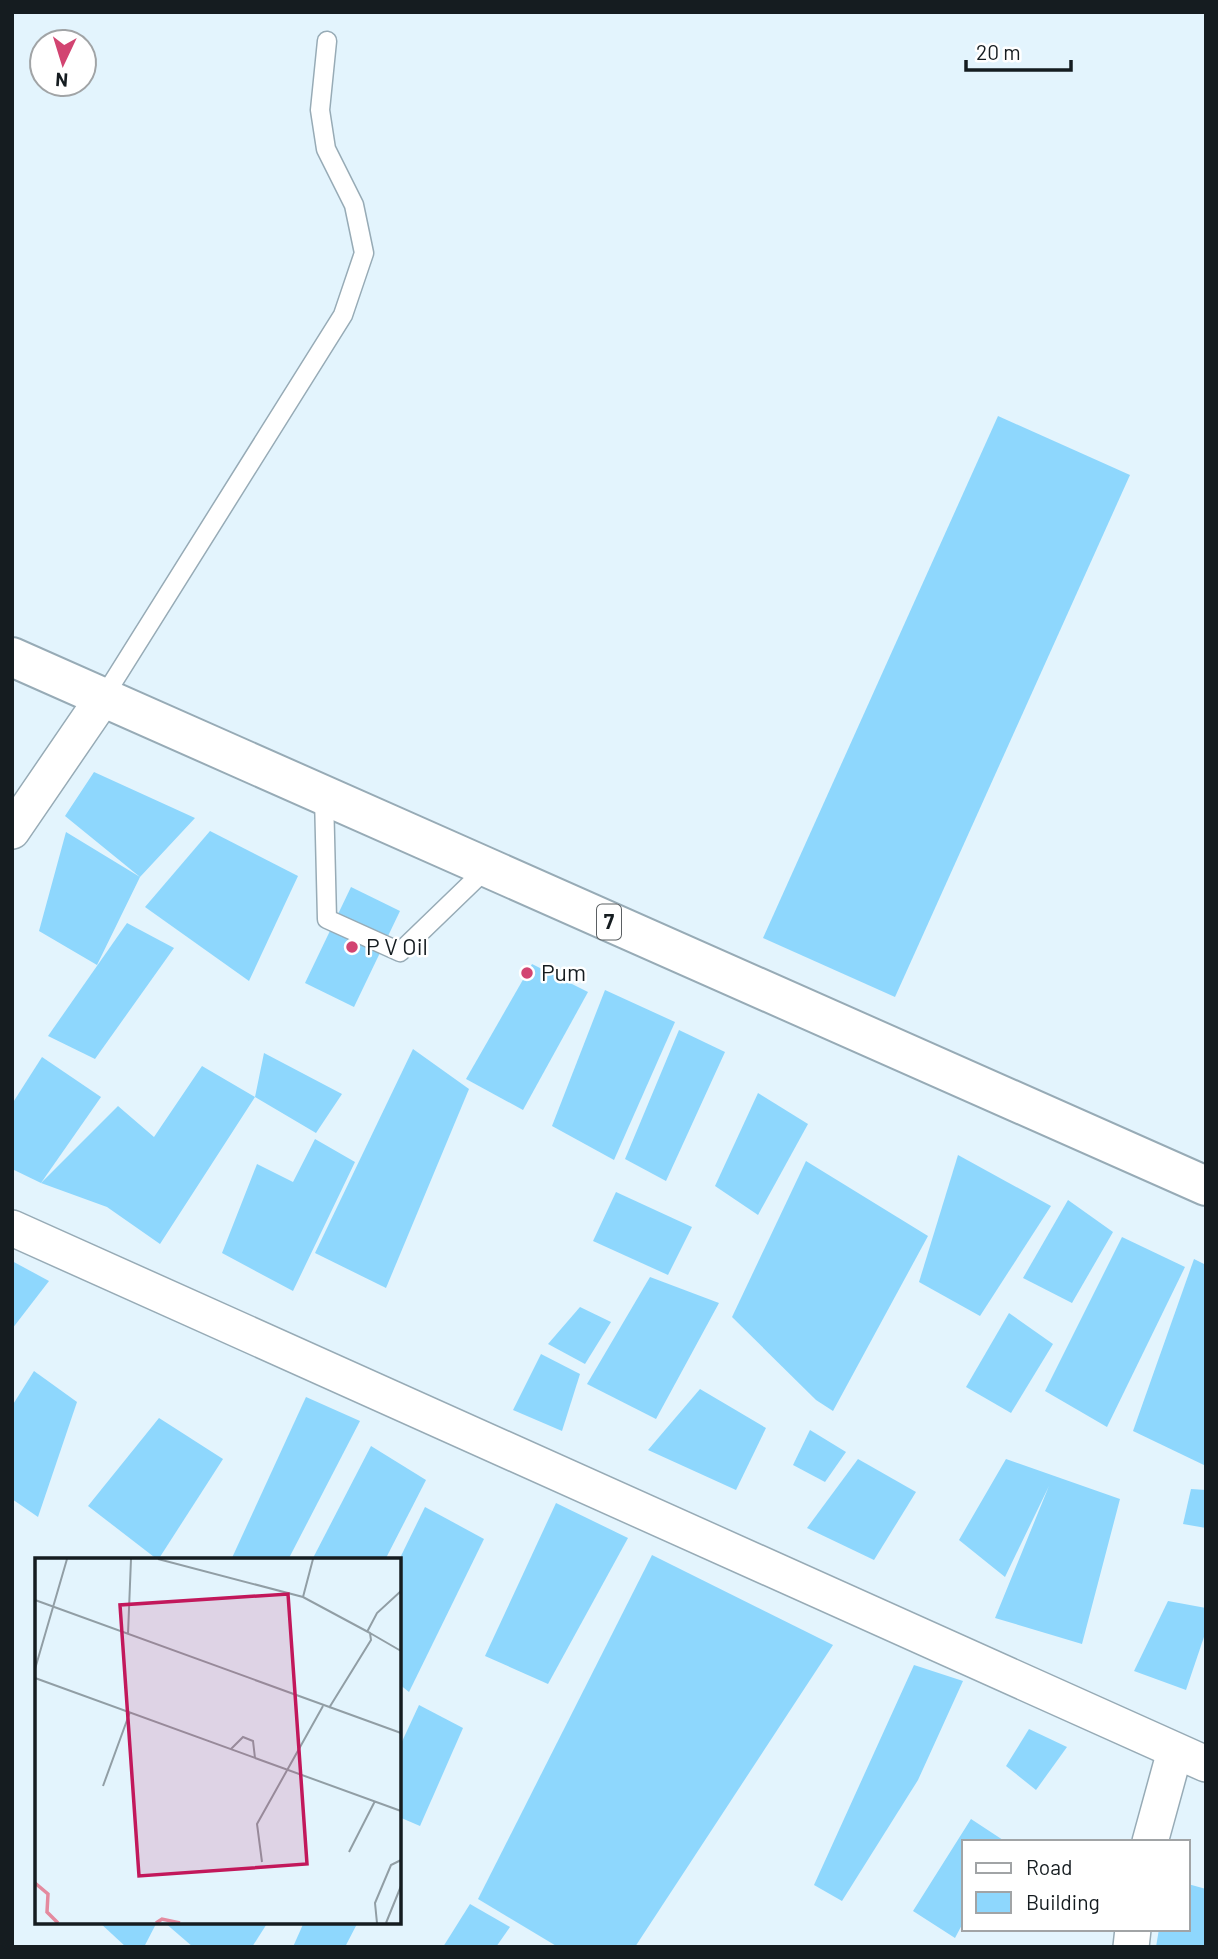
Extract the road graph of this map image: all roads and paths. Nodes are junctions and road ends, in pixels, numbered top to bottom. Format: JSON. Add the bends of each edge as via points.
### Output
{"nodes":[{"id":1,"x":327,"y":41,"type":"dead end"},
{"id":2,"x":12,"y":657,"type":"edge"},
{"id":3,"x":103,"y":698,"type":"junction"},
{"id":4,"x":324,"y":796,"type":"junction"},
{"id":5,"x":12,"y":831,"type":"edge"},
{"id":6,"x":487,"y":868,"type":"junction"},
{"id":7,"x":1204,"y":1181,"type":"edge"},
{"id":8,"x":12,"y":1227,"type":"edge"},
{"id":9,"x":1191,"y":1757,"type":"edge"},
{"id":10,"x":1151,"y":1840,"type":"edge"}],
"edges":[{"from":1,"to":3,"type":"lane","via":[[320,110],[326,149],[354,205],[364,253],[343,315]]},
{"from":2,"to":3,"type":"highway","number":"7"},
{"from":3,"to":4,"type":"highway","number":"7"},
{"from":3,"to":5,"type":"street"},
{"from":4,"to":6,"type":"highway","number":"7"},
{"from":4,"to":6,"type":"lane","via":[[327,919],[400,952]]},
{"from":6,"to":7,"type":"highway","number":"7"},
{"from":8,"to":9,"type":"street"},
{"from":9,"to":10,"type":"street"}]}
